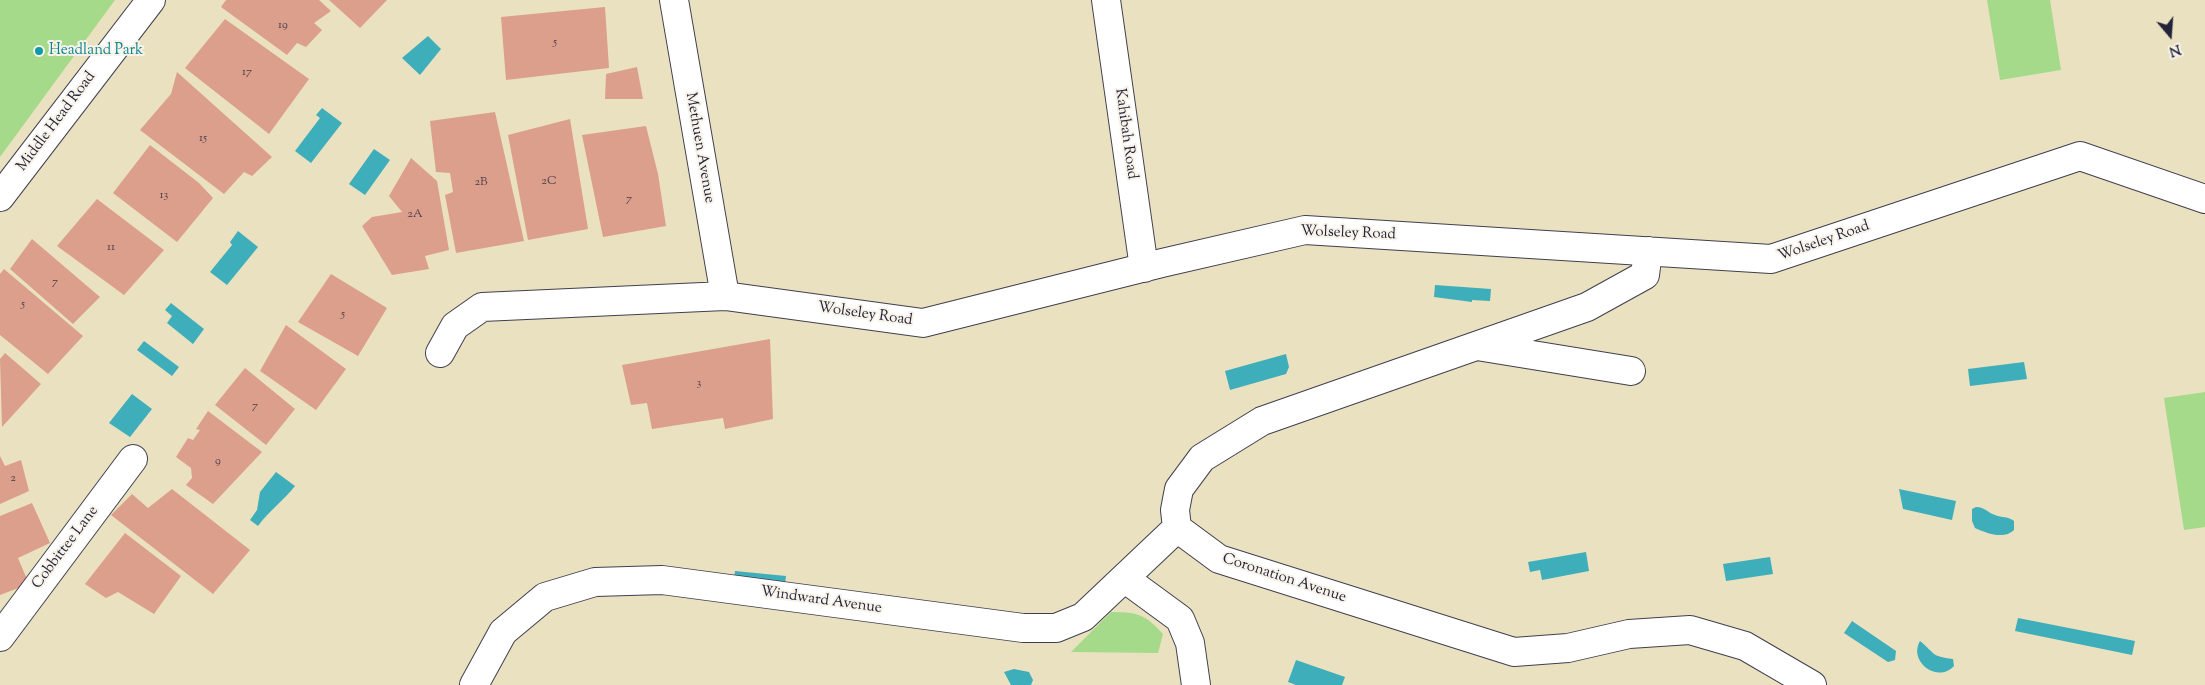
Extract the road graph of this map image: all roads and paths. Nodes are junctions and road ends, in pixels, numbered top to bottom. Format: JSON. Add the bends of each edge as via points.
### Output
{"nodes":[{"id":1,"x":151,"y":0,"type":"edge"},
{"id":2,"x":674,"y":0,"type":"edge"},
{"id":3,"x":1106,"y":0,"type":"edge"},
{"id":4,"x":0,"y":197,"type":"edge"},
{"id":5,"x":2205,"y":199,"type":"edge"},
{"id":6,"x":1648,"y":251,"type":"junction"},
{"id":7,"x":1144,"y":268,"type":"junction"},
{"id":8,"x":725,"y":296,"type":"junction"},
{"id":9,"x":1473,"y":345,"type":"junction"},
{"id":10,"x":440,"y":353,"type":"dead end"},
{"id":11,"x":1631,"y":371,"type":"dead end"},
{"id":12,"x":133,"y":459,"type":"dead end"},
{"id":13,"x":1177,"y":528,"type":"junction"},
{"id":14,"x":1124,"y":578,"type":"junction"},
{"id":15,"x":0,"y":637,"type":"edge"},
{"id":16,"x":474,"y":685,"type":"edge"},
{"id":17,"x":1196,"y":685,"type":"edge"},
{"id":18,"x":1812,"y":685,"type":"edge"}],
"edges":[{"from":1,"to":4,"type":"street","name":"Middle Head Road"},
{"from":2,"to":8,"type":"street","name":"Methuen Avenue"},
{"from":3,"to":7,"type":"street","name":"Kahibah Road"},
{"from":5,"to":6,"type":"street","name":"Wolseley Road","via":[[2080,156],[1772,259]]},
{"from":6,"to":7,"type":"street","name":"Wolseley Road","via":[[1305,230]]},
{"from":6,"to":9,"type":"street","via":[[1644,275],[1587,307]]},
{"from":7,"to":8,"type":"street","name":"Wolseley Road","via":[[923,323]]},
{"from":8,"to":10,"type":"street","name":"Wolseley Road","via":[[482,307],[455,326]]},
{"from":9,"to":11,"type":"street"},
{"from":9,"to":13,"type":"street","via":[[1262,421],[1202,458],[1179,489],[1175,510]]},
{"from":12,"to":15,"type":"street","name":"Cobbittee Lane"},
{"from":13,"to":14,"type":"street","name":"Windward Avenue"},
{"from":13,"to":18,"type":"street","name":"Coronation Avenue","via":[[1219,560],[1514,652],[1568,648],[1629,634],[1690,630],[1744,646]]},
{"from":14,"to":16,"type":"street","name":"Windward Avenue","via":[[1083,617],[1056,628],[1023,628],[662,580],[596,582],[544,597],[503,632]]},
{"from":14,"to":17,"type":"street","via":[[1180,618],[1190,643]]}]}
